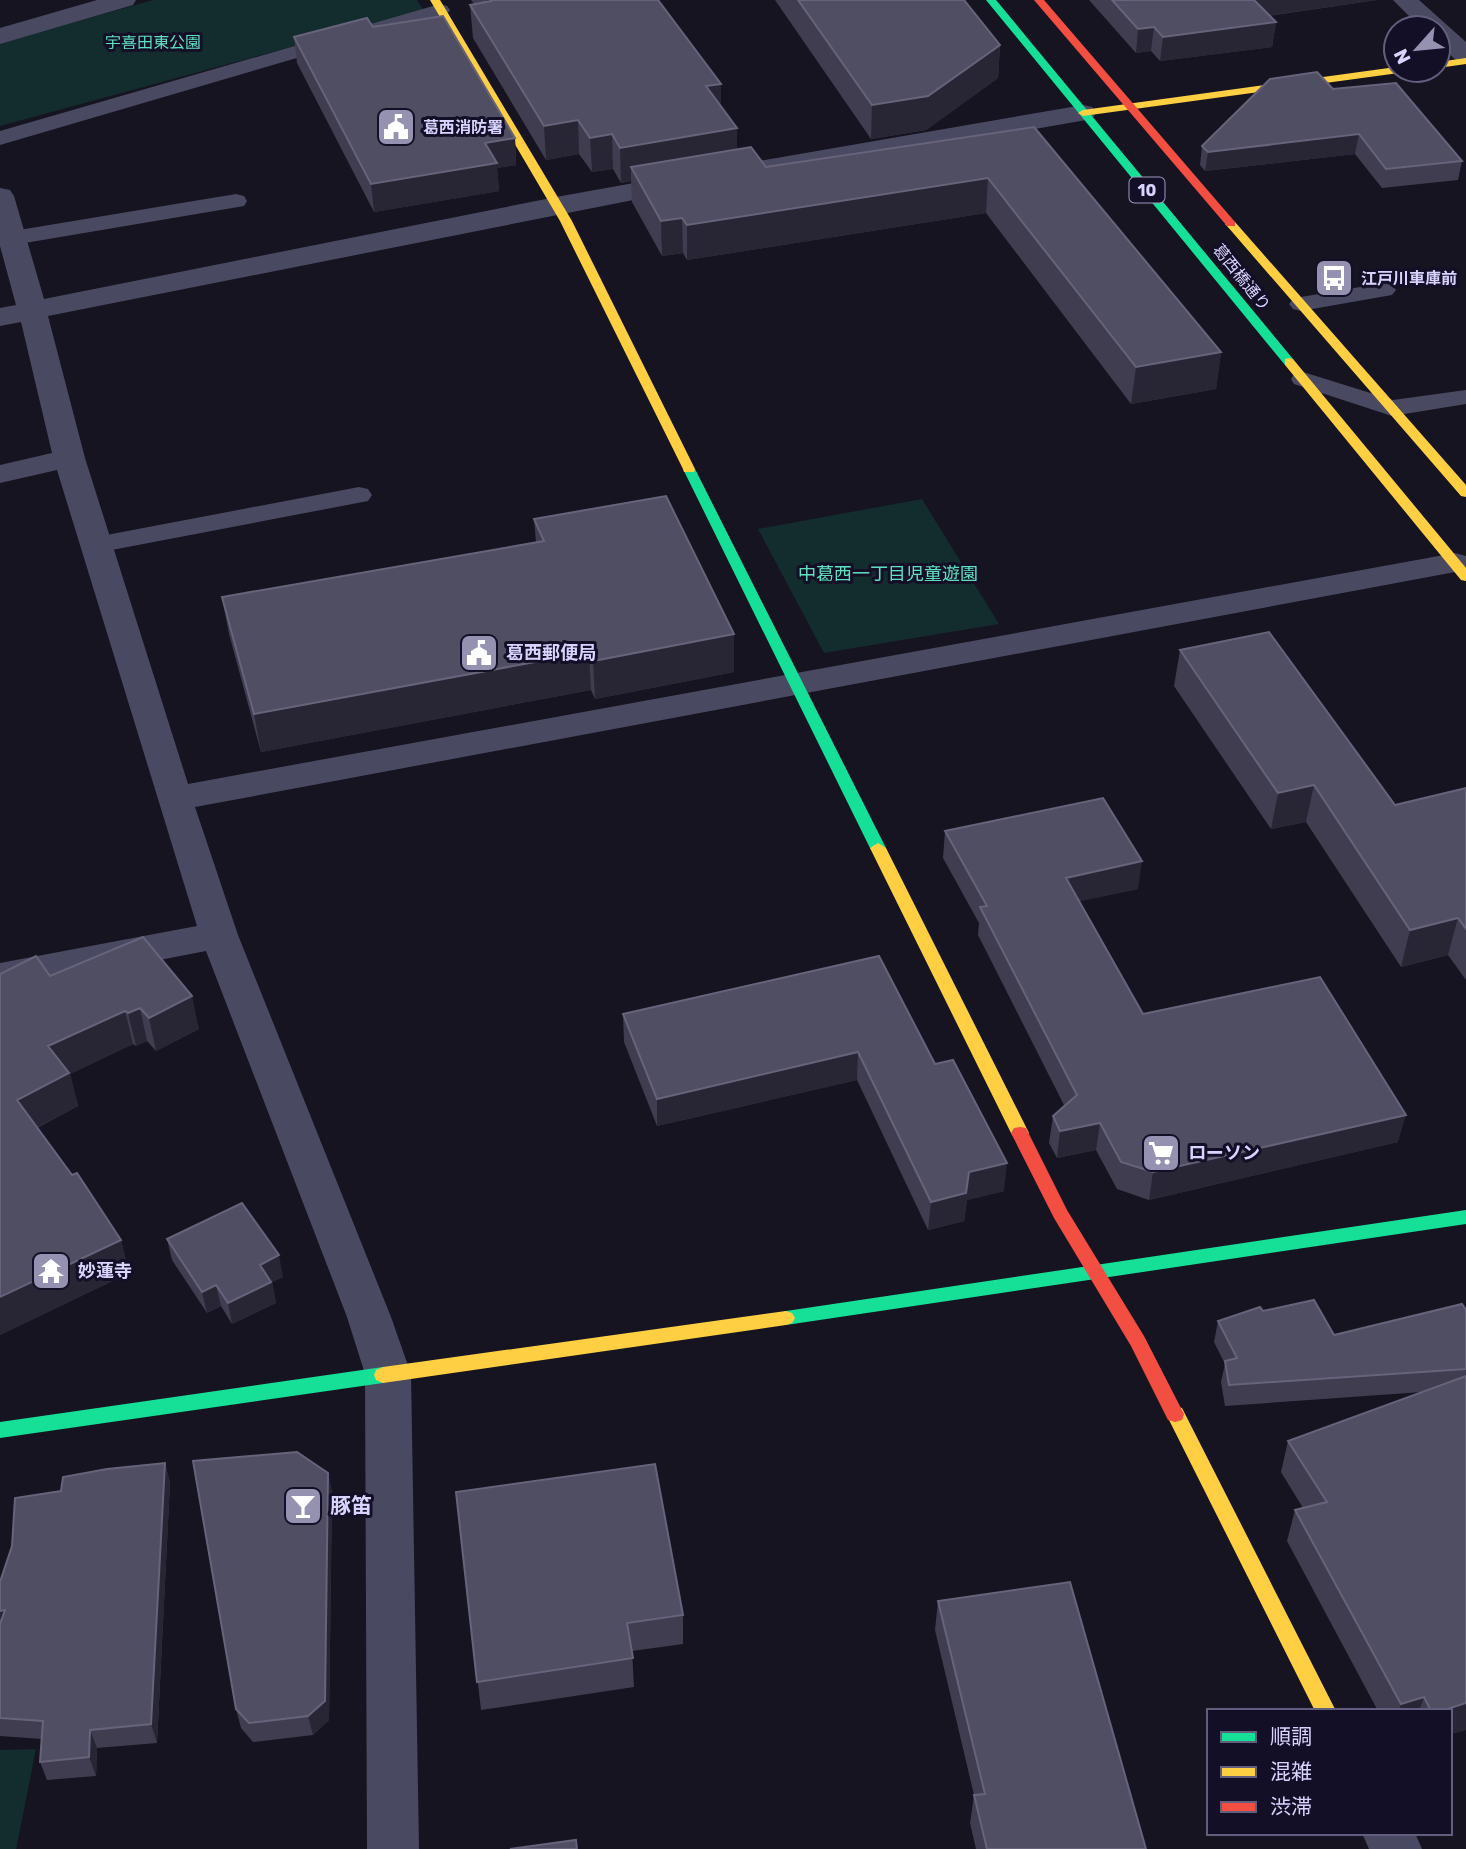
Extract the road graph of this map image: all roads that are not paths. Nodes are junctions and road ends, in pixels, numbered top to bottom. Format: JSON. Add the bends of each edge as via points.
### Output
{"nodes":[{"id":1,"x":124,"y":0,"type":"edge"},
{"id":2,"x":990,"y":0,"type":"edge"},
{"id":3,"x":1039,"y":0,"type":"edge"},
{"id":4,"x":1405,"y":0,"type":"edge"},
{"id":5,"x":438,"y":5,"type":"edge"},
{"id":6,"x":1420,"y":14,"type":"edge"},
{"id":7,"x":0,"y":36,"type":"edge"},
{"id":8,"x":1452,"y":44,"type":"edge"},
{"id":9,"x":1466,"y":58,"type":"edge"},
{"id":10,"x":1382,"y":72,"type":"edge"},
{"id":11,"x":1129,"y":107,"type":"junction"},
{"id":12,"x":1083,"y":113,"type":"junction"},
{"id":13,"x":0,"y":138,"type":"edge"},
{"id":14,"x":0,"y":196,"type":"edge"},
{"id":15,"x":236,"y":201,"type":"dead end"},
{"id":16,"x":556,"y":205,"type":"junction"},
{"id":17,"x":13,"y":238,"type":"junction"},
{"id":18,"x":1384,"y":290,"type":"dead end"},
{"id":19,"x":1301,"y":304,"type":"junction"},
{"id":20,"x":16,"y":314,"type":"edge"},
{"id":21,"x":1303,"y":379,"type":"junction"},
{"id":22,"x":1466,"y":397,"type":"edge"},
{"id":23,"x":1392,"y":408,"type":"junction"},
{"id":24,"x":69,"y":458,"type":"junction"},
{"id":25,"x":0,"y":474,"type":"edge"},
{"id":26,"x":1466,"y":493,"type":"edge"},
{"id":27,"x":359,"y":495,"type":"dead end"},
{"id":28,"x":96,"y":545,"type":"junction"},
{"id":29,"x":1460,"y":570,"type":"edge"},
{"id":30,"x":796,"y":685,"type":"junction"},
{"id":31,"x":174,"y":799,"type":"junction"},
{"id":32,"x":219,"y":935,"type":"junction"},
{"id":33,"x":0,"y":977,"type":"edge"},
{"id":34,"x":1466,"y":1217,"type":"edge"},
{"id":35,"x":1097,"y":1274,"type":"junction"},
{"id":36,"x":388,"y":1374,"type":"junction"},
{"id":37,"x":0,"y":1430,"type":"edge"},
{"id":38,"x":1325,"y":1709,"type":"edge"},
{"id":39,"x":393,"y":1849,"type":"edge"}],
"edges":[{"from":1,"to":7,"type":"street"},
{"from":2,"to":12,"type":"street","name":"葛西橋通り","number":"10"},
{"from":3,"to":11,"type":"street","name":"葛西橋通り","number":"10"},
{"from":4,"to":6,"type":"street"},
{"from":5,"to":13,"type":"lane"},
{"from":5,"to":16,"type":"street"},
{"from":8,"to":9,"type":"street"},
{"from":10,"to":11,"type":"street"},
{"from":11,"to":12,"type":"street"},
{"from":11,"to":19,"type":"street","name":"葛西橋通り","number":"10"},
{"from":12,"to":16,"type":"street"},
{"from":12,"to":21,"type":"street","name":"葛西橋通り","number":"10"},
{"from":14,"to":17,"type":"street"},
{"from":15,"to":17,"type":"lane"},
{"from":16,"to":20,"type":"street"},
{"from":16,"to":30,"type":"street"},
{"from":17,"to":20,"type":"street"},
{"from":18,"to":19,"type":"lane"},
{"from":19,"to":23,"type":"street","name":"葛西橋通り","number":"10"},
{"from":20,"to":24,"type":"street"},
{"from":21,"to":23,"type":"lane"},
{"from":21,"to":29,"type":"street","name":"葛西橋通り","number":"10"},
{"from":22,"to":23,"type":"lane"},
{"from":23,"to":26,"type":"street","name":"葛西橋通り","number":"10"},
{"from":24,"to":25,"type":"street"},
{"from":24,"to":28,"type":"street"},
{"from":27,"to":28,"type":"lane"},
{"from":28,"to":31,"type":"street"},
{"from":29,"to":30,"type":"street"},
{"from":30,"to":31,"type":"street"},
{"from":30,"to":35,"type":"street","via":[[1060,1213]]},
{"from":31,"to":32,"type":"street"},
{"from":32,"to":33,"type":"street"},
{"from":32,"to":36,"type":"street"},
{"from":34,"to":35,"type":"street"},
{"from":35,"to":36,"type":"street"},
{"from":35,"to":38,"type":"street","via":[[1138,1341]]},
{"from":36,"to":37,"type":"street"},
{"from":36,"to":39,"type":"street"}]}
